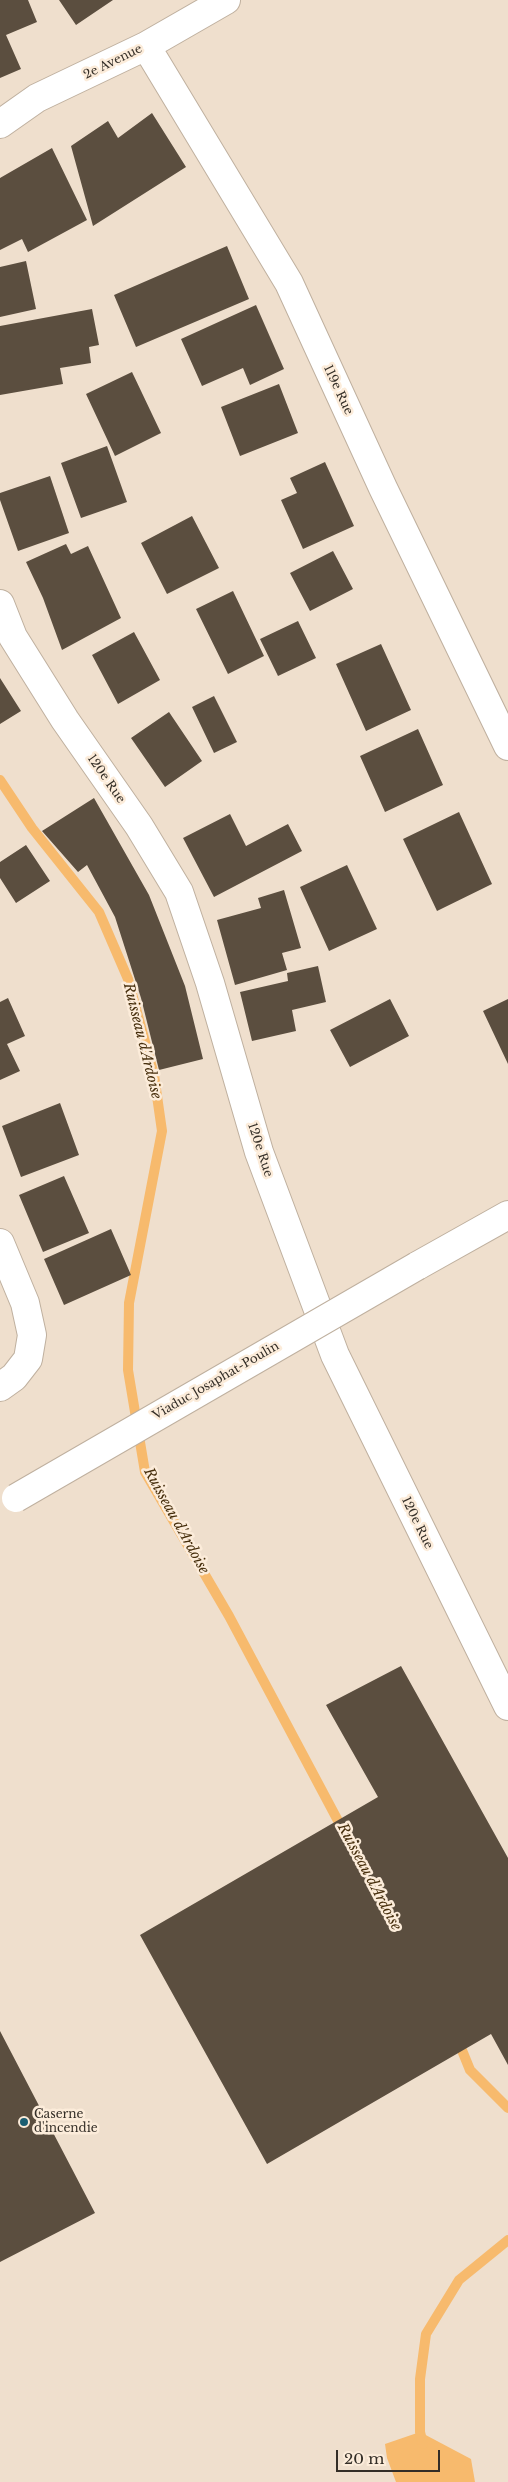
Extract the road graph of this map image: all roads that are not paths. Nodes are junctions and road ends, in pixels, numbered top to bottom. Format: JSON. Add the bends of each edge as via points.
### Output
{"nodes":[{"id":1,"x":226,"y":0,"type":"edge"},
{"id":2,"x":146,"y":46,"type":"junction"},
{"id":3,"x":0,"y":124,"type":"edge"},
{"id":4,"x":0,"y":604,"type":"edge"},
{"id":5,"x":508,"y":746,"type":"edge"},
{"id":6,"x":508,"y":1214,"type":"edge"},
{"id":7,"x":0,"y":1242,"type":"edge"},
{"id":8,"x":0,"y":1387,"type":"edge"},
{"id":9,"x":8,"y":1503,"type":"edge"},
{"id":10,"x":508,"y":1706,"type":"edge"}],
"edges":[{"from":1,"to":2,"type":"street","name":"2e Avenue"},
{"from":2,"to":3,"type":"street","name":"2e Avenue","via":[[37,98]]},
{"from":2,"to":5,"type":"street","name":"119e Rue","via":[[289,283],[383,488]]},
{"from":4,"to":10,"type":"street","name":"120e Rue","via":[[13,637],[179,892],[210,982],[259,1152],[335,1355]]},
{"from":6,"to":9,"type":"street","name":"Viaduc Josaphat-Poulin","bridge":true},
{"from":7,"to":8,"type":"street","via":[[25,1303],[32,1335],[28,1359],[14,1377]]}]}
